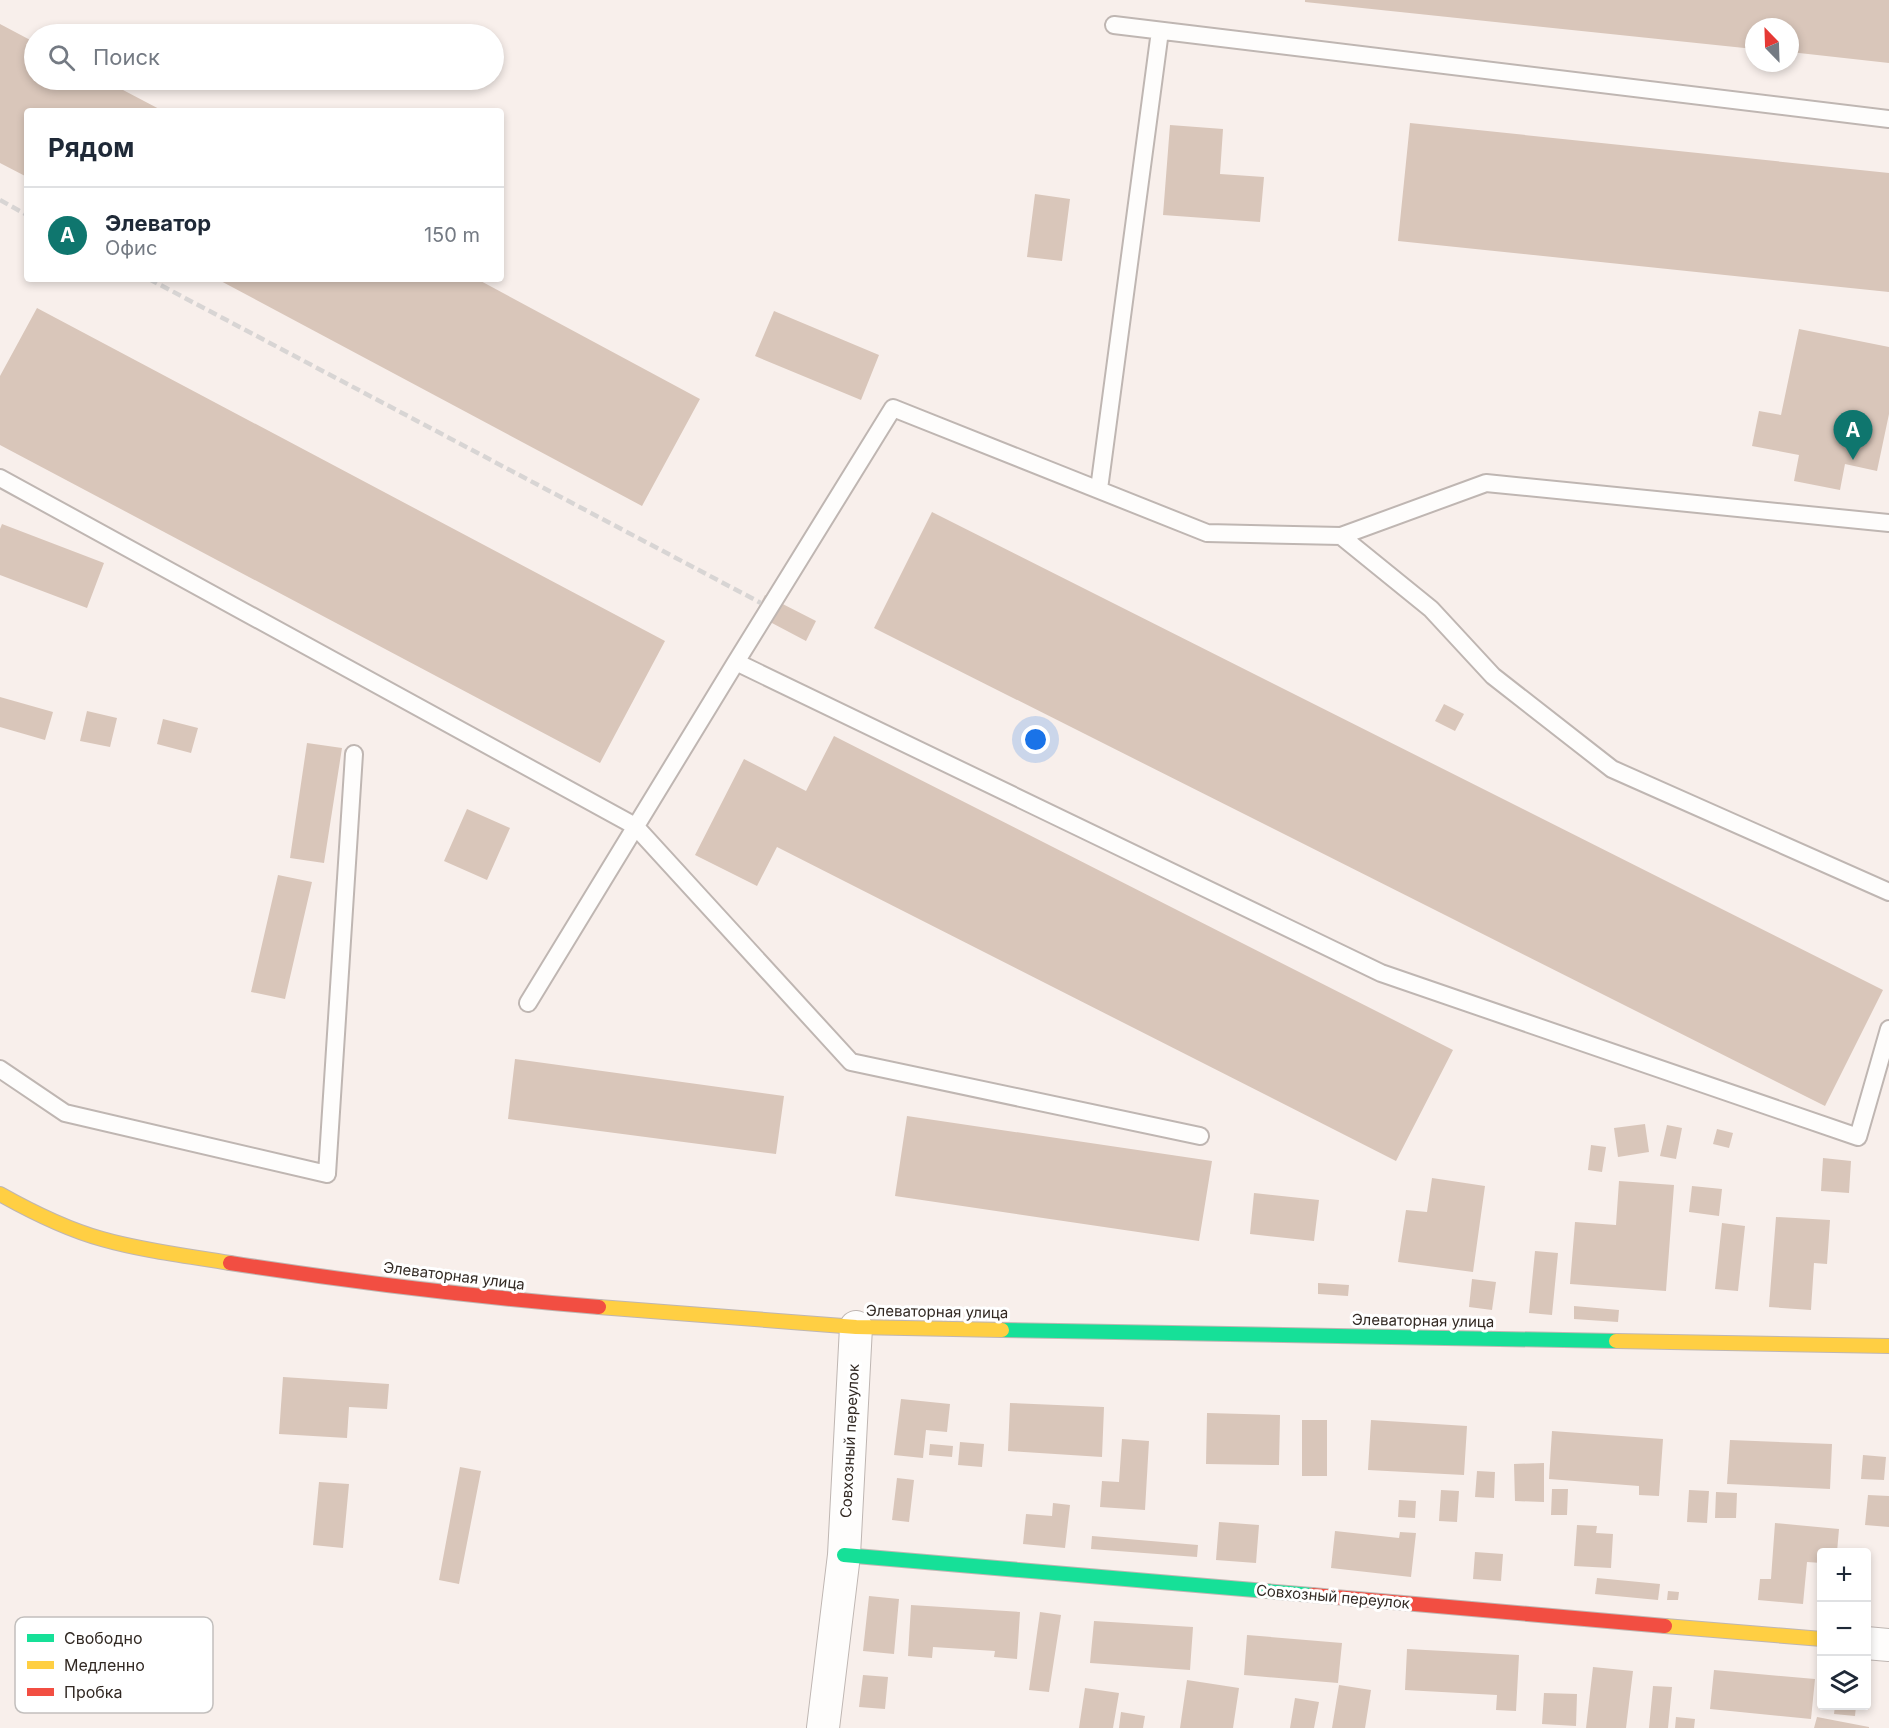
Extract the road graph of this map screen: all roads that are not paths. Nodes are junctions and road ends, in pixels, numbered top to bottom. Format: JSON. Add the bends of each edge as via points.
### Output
{"nodes":[{"id":1,"x":1113,"y":25,"type":"dead end"},
{"id":2,"x":1160,"y":31,"type":"junction"},
{"id":3,"x":1889,"y":118,"type":"edge"},
{"id":4,"x":0,"y":478,"type":"edge"},
{"id":5,"x":1099,"y":489,"type":"junction"},
{"id":6,"x":1889,"y":523,"type":"edge"},
{"id":7,"x":1341,"y":536,"type":"junction"},
{"id":8,"x":736,"y":662,"type":"junction"},
{"id":9,"x":354,"y":754,"type":"dead end"},
{"id":10,"x":635,"y":826,"type":"junction"},
{"id":11,"x":1889,"y":892,"type":"edge"},
{"id":12,"x":528,"y":1003,"type":"dead end"},
{"id":13,"x":1889,"y":1029,"type":"edge"},
{"id":14,"x":0,"y":1070,"type":"edge"},
{"id":15,"x":1200,"y":1136,"type":"dead end"},
{"id":16,"x":0,"y":1194,"type":"edge"},
{"id":17,"x":856,"y":1328,"type":"junction"},
{"id":18,"x":1889,"y":1346,"type":"edge"},
{"id":19,"x":844,"y":1555,"type":"junction"},
{"id":20,"x":1817,"y":1639,"type":"edge"},
{"id":21,"x":823,"y":1728,"type":"edge"}],
"edges":[{"from":1,"to":2,"type":"lane"},
{"from":2,"to":3,"type":"lane"},
{"from":2,"to":5,"type":"lane"},
{"from":4,"to":10,"type":"lane"},
{"from":5,"to":7,"type":"lane","via":[[1207,532]]},
{"from":5,"to":8,"type":"lane","via":[[893,408]]},
{"from":6,"to":7,"type":"lane","via":[[1486,483]]},
{"from":7,"to":11,"type":"lane","via":[[1431,609],[1493,676],[1612,769]]},
{"from":8,"to":10,"type":"lane"},
{"from":8,"to":13,"type":"lane","via":[[1381,973],[1858,1137]]},
{"from":9,"to":14,"type":"lane","via":[[327,1174],[65,1113]]},
{"from":10,"to":12,"type":"lane"},
{"from":10,"to":15,"type":"lane","via":[[851,1062]]},
{"from":16,"to":17,"type":"street","name":"Элеваторная улица","via":[[35,1214],[101,1239],[309,1275],[493,1298]]},
{"from":17,"to":18,"type":"street","name":"Элеваторная улица"},
{"from":17,"to":19,"type":"street","name":"Совхозный переулок"},
{"from":19,"to":20,"type":"street","name":"Совхозный переулок"},
{"from":19,"to":21,"type":"street","name":"Совхозный переулок"}]}
